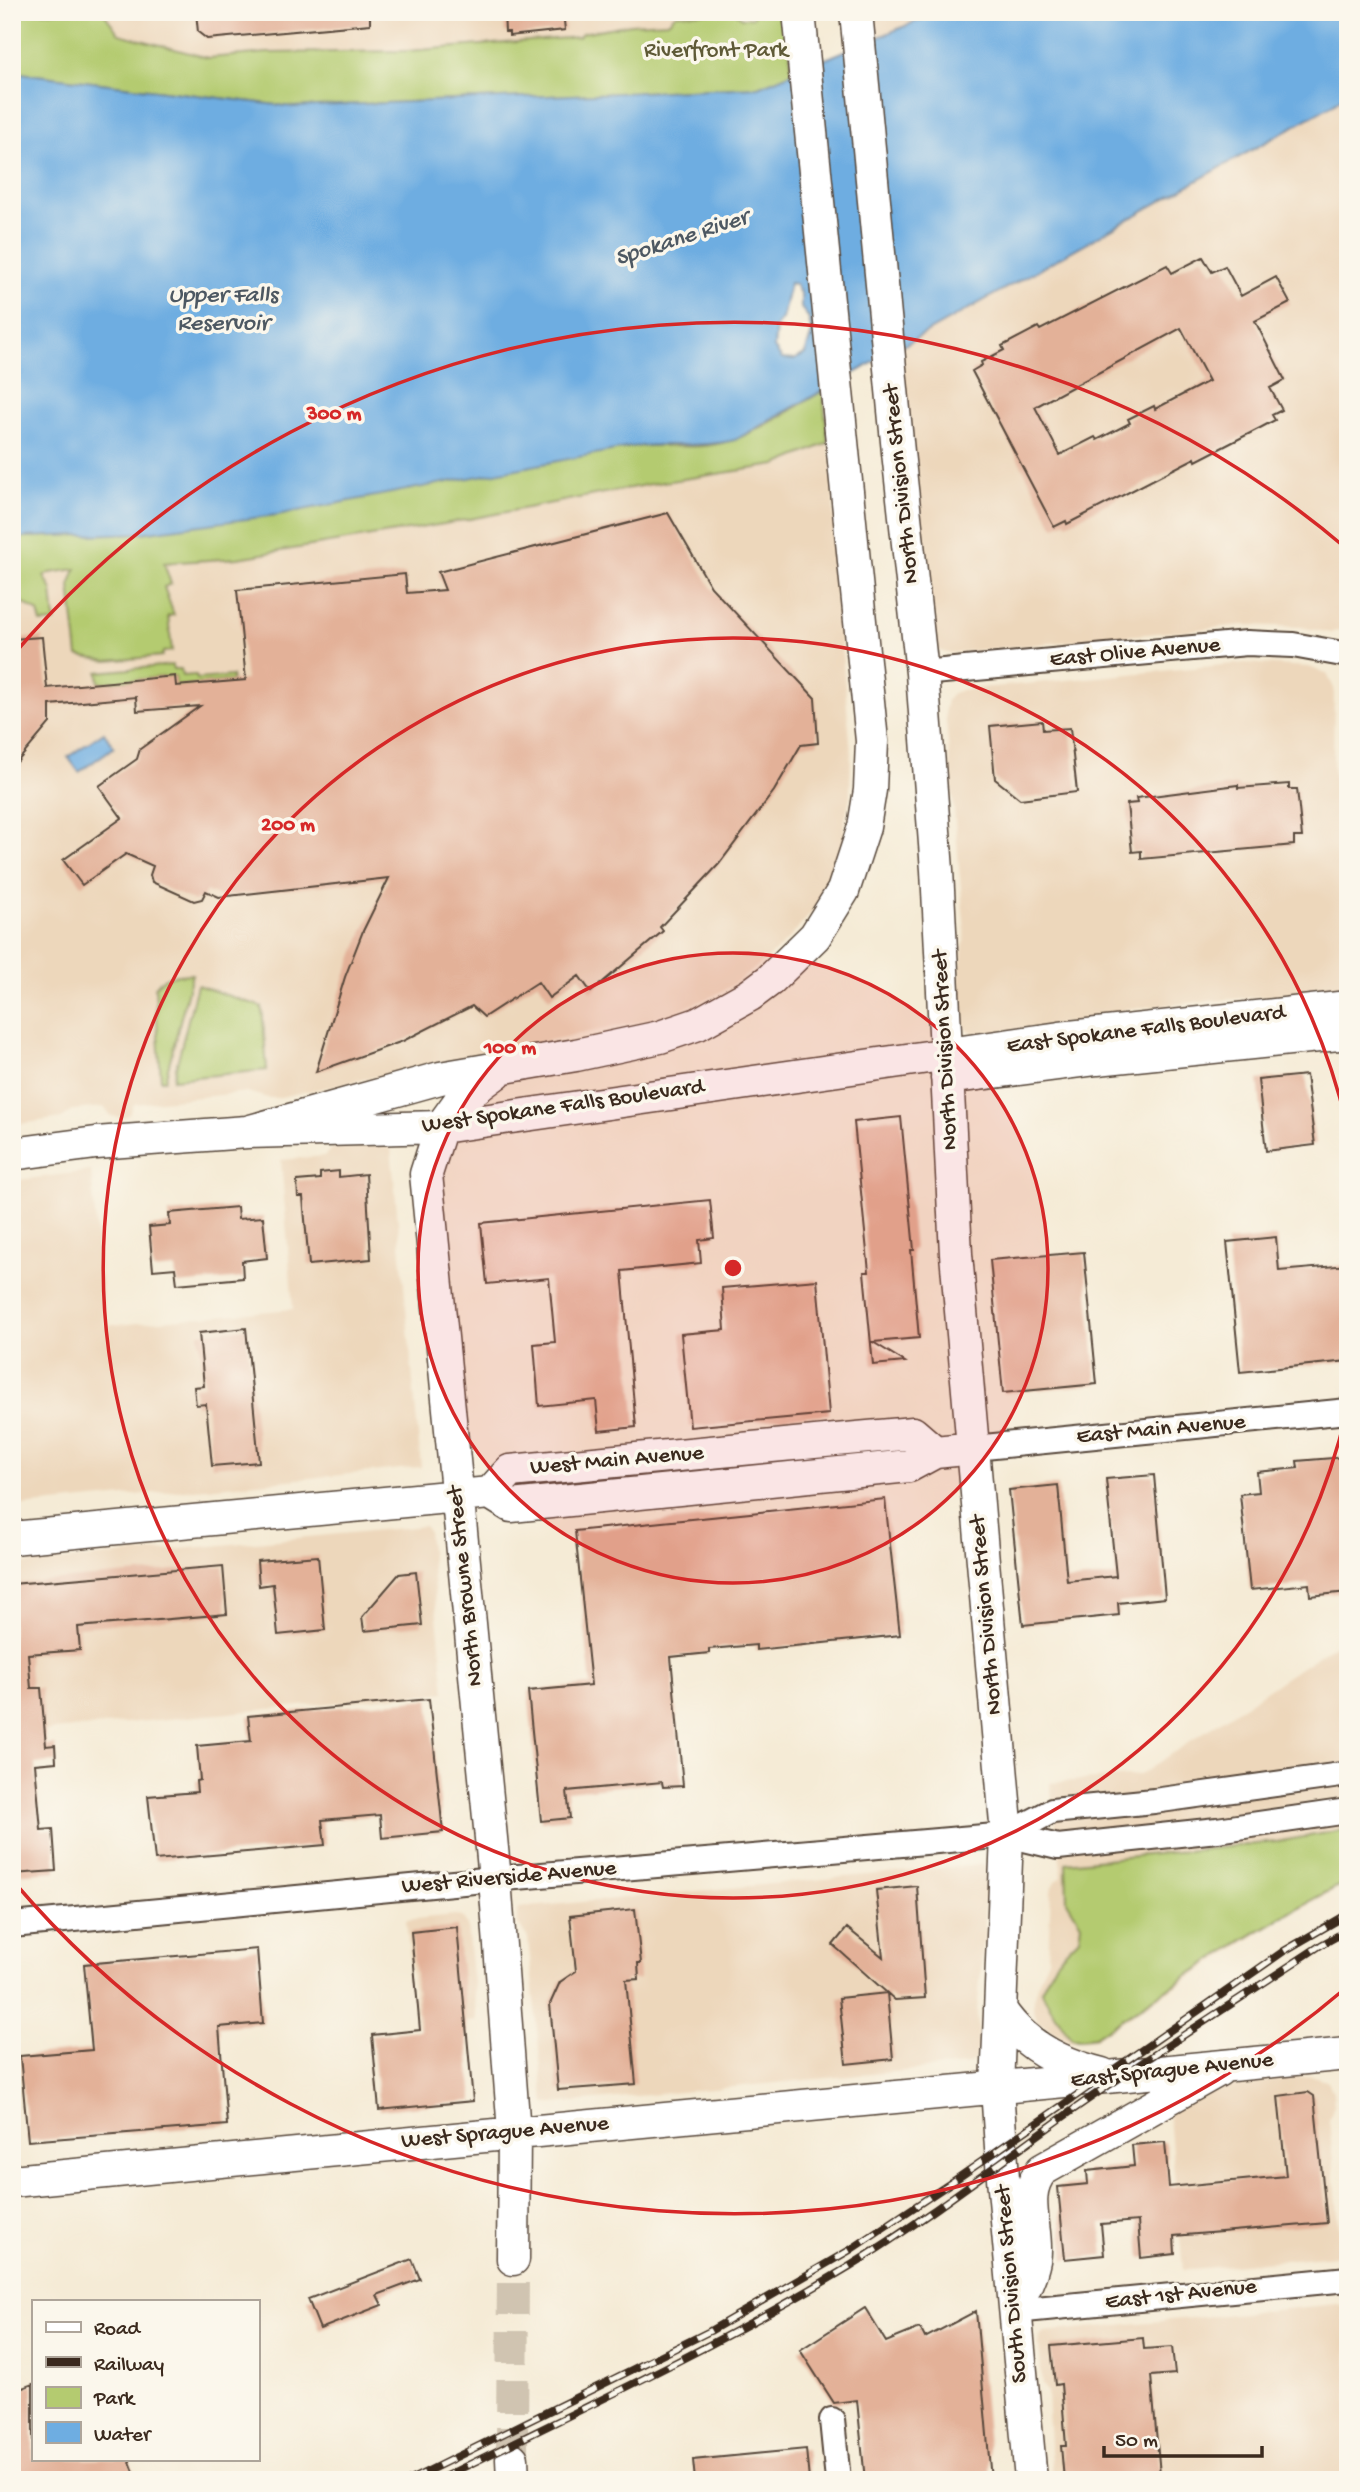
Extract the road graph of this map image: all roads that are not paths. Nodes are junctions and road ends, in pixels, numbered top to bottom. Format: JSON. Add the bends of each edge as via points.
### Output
{"nodes":[{"id":1,"x":799,"y":12,"type":"edge"},
{"id":2,"x":856,"y":12,"type":"edge"},
{"id":3,"x":1348,"y":654,"type":"edge"},
{"id":4,"x":922,"y":673,"type":"junction"},
{"id":5,"x":1348,"y":1007,"type":"edge"},
{"id":6,"x":1348,"y":1033,"type":"edge"},
{"id":7,"x":946,"y":1066,"type":"junction"},
{"id":8,"x":501,"y":1069,"type":"junction"},
{"id":9,"x":441,"y":1126,"type":"junction"},
{"id":10,"x":247,"y":1132,"type":"junction"},
{"id":11,"x":12,"y":1154,"type":"edge"},
{"id":12,"x":1348,"y":1410,"type":"edge"},
{"id":13,"x":974,"y":1448,"type":"junction"},
{"id":14,"x":457,"y":1496,"type":"junction"},
{"id":15,"x":12,"y":1538,"type":"edge"},
{"id":16,"x":1348,"y":1774,"type":"edge"},
{"id":17,"x":1348,"y":1811,"type":"edge"},
{"id":18,"x":1007,"y":1835,"type":"junction"},
{"id":19,"x":495,"y":1879,"type":"junction"},
{"id":20,"x":12,"y":1925,"type":"edge"},
{"id":21,"x":1000,"y":2008,"type":"junction"},
{"id":22,"x":1348,"y":2054,"type":"edge"},
{"id":23,"x":1228,"y":2064,"type":"junction"},
{"id":24,"x":1112,"y":2076,"type":"junction"},
{"id":25,"x":997,"y":2088,"type":"junction"},
{"id":26,"x":514,"y":2132,"type":"junction"},
{"id":27,"x":12,"y":2181,"type":"edge"},
{"id":28,"x":513,"y":2259,"type":"tunnel mouth"},
{"id":29,"x":1348,"y":2279,"type":"edge"},
{"id":30,"x":1014,"y":2312,"type":"junction"},
{"id":31,"x":832,"y":2420,"type":"dead end"},
{"id":32,"x":838,"y":2480,"type":"edge"},
{"id":33,"x":1031,"y":2480,"type":"edge"}],
"edges":[{"from":1,"to":8,"type":"main road","via":[[872,741],[864,827],[844,891],[815,936],[750,995],[698,1024],[660,1037]]},
{"from":2,"to":4,"type":"main road","name":"North Division Street"},
{"from":3,"to":4,"type":"street","name":"East Olive Avenue","via":[[1247,643]]},
{"from":4,"to":7,"type":"main road","name":"North Division Street"},
{"from":5,"to":7,"type":"main road","name":"East Spokane Falls Boulevard","via":[[1110,1032]]},
{"from":6,"to":7,"type":"main road","name":"East Spokane Falls Boulevard","via":[[1097,1059]]},
{"from":7,"to":9,"type":"main road","name":"West Spokane Falls Boulevard"},
{"from":7,"to":13,"type":"main road","name":"North Division Street","via":[[956,1254]]},
{"from":8,"to":9,"type":"main road","name":"North Browne Street","via":[[462,1098]]},
{"from":8,"to":10,"type":"main road","via":[[440,1078]]},
{"from":9,"to":10,"type":"main road","name":"West Spokane Falls Boulevard"},
{"from":9,"to":14,"type":"main road","name":"North Browne Street","via":[[426,1174]]},
{"from":10,"to":11,"type":"main road","name":"West Spokane Falls Boulevard"},
{"from":12,"to":13,"type":"street","name":"East Main Avenue"},
{"from":13,"to":14,"type":"main road","name":"West Main Avenue","via":[[935,1451],[914,1433],[857,1438],[510,1471],[490,1493]]},
{"from":13,"to":18,"type":"main road","name":"North Division Street"},
{"from":14,"to":15,"type":"main road","name":"West Main Avenue"},
{"from":14,"to":19,"type":"main road","name":"North Browne Street"},
{"from":16,"to":18,"type":"street","via":[[1052,1811]]},
{"from":17,"to":18,"type":"street","via":[[1058,1847]]},
{"from":18,"to":19,"type":"street","name":"West Riverside Avenue"},
{"from":18,"to":21,"type":"main road","name":"North Division Street"},
{"from":19,"to":20,"type":"street","name":"West Riverside Avenue"},
{"from":19,"to":26,"type":"main road","name":"North Browne Street"},
{"from":21,"to":24,"type":"main road","via":[[1022,2037],[1042,2050]]},
{"from":21,"to":25,"type":"main road","name":"North Division Street"},
{"from":22,"to":23,"type":"main road","name":"East Sprague Avenue"},
{"from":23,"to":24,"type":"main road","name":"East Sprague Avenue"},
{"from":23,"to":30,"type":"main road","via":[[1035,2178],[1031,2191],[1035,2253]]},
{"from":24,"to":25,"type":"main road","name":"East Sprague Avenue"},
{"from":25,"to":26,"type":"main road","name":"West Sprague Avenue"},
{"from":25,"to":30,"type":"main road","name":"South Division Street"},
{"from":26,"to":27,"type":"main road","name":"West Sprague Avenue"},
{"from":26,"to":28,"type":"main road","name":"North Browne Street"},
{"from":29,"to":30,"type":"street","name":"East 1st Avenue"},
{"from":30,"to":33,"type":"main road","name":"South Division Street"},
{"from":31,"to":32,"type":"street"}]}
